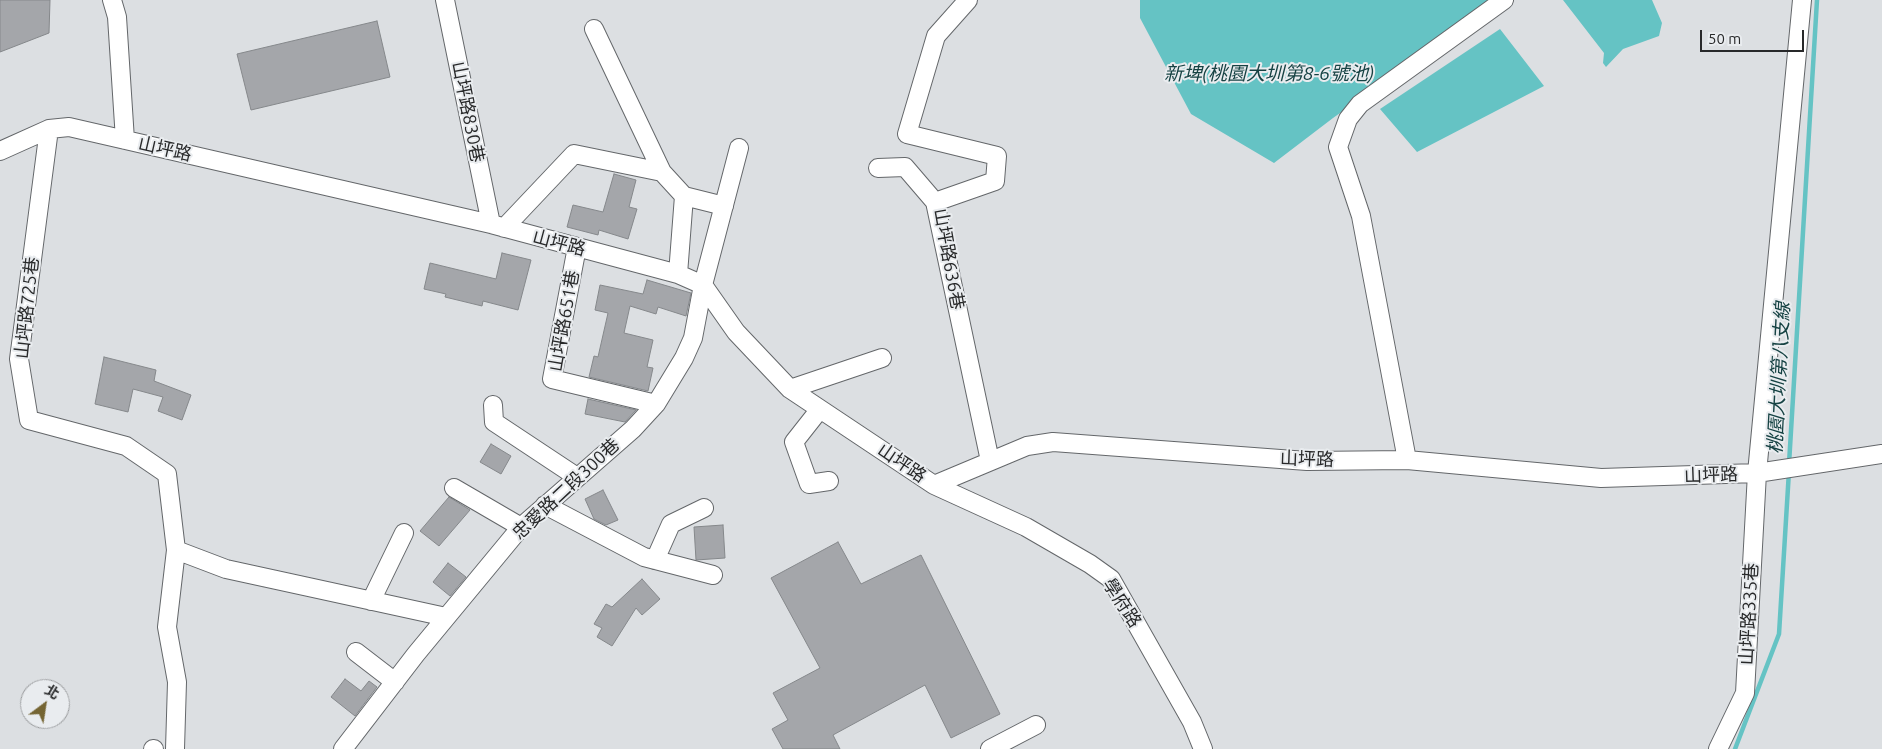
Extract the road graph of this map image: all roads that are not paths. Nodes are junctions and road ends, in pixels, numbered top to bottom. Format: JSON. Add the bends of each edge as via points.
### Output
{"nodes":[{"id":1,"x":112,"y":0,"type":"edge"},
{"id":2,"x":445,"y":0,"type":"edge"},
{"id":3,"x":968,"y":0,"type":"edge"},
{"id":4,"x":1504,"y":0,"type":"edge"},
{"id":5,"x":1802,"y":0,"type":"edge"},
{"id":6,"x":594,"y":29,"type":"dead end"},
{"id":7,"x":49,"y":128,"type":"junction"},
{"id":8,"x":125,"y":140,"type":"junction"},
{"id":9,"x":739,"y":148,"type":"dead end"},
{"id":10,"x":0,"y":151,"type":"edge"},
{"id":11,"x":878,"y":168,"type":"dead end"},
{"id":12,"x":662,"y":172,"type":"junction"},
{"id":13,"x":684,"y":196,"type":"junction"},
{"id":14,"x":935,"y":202,"type":"junction"},
{"id":15,"x":724,"y":206,"type":"junction"},
{"id":16,"x":497,"y":226,"type":"junction"},
{"id":17,"x":577,"y":247,"type":"junction"},
{"id":18,"x":678,"y":274,"type":"junction"},
{"id":19,"x":703,"y":285,"type":"junction"},
{"id":20,"x":882,"y":358,"type":"dead end"},
{"id":21,"x":790,"y":389,"type":"junction"},
{"id":22,"x":656,"y":404,"type":"junction"},
{"id":23,"x":493,"y":405,"type":"dead end"},
{"id":24,"x":820,"y":409,"type":"junction"},
{"id":25,"x":1882,"y":454,"type":"edge"},
{"id":26,"x":1407,"y":460,"type":"junction"},
{"id":27,"x":990,"y":461,"type":"junction"},
{"id":28,"x":1757,"y":473,"type":"junction"},
{"id":29,"x":577,"y":477,"type":"junction"},
{"id":30,"x":829,"y":481,"type":"dead end"},
{"id":31,"x":934,"y":484,"type":"junction"},
{"id":32,"x":454,"y":488,"type":"dead end"},
{"id":33,"x":545,"y":506,"type":"junction"},
{"id":34,"x":704,"y":508,"type":"dead end"},
{"id":35,"x":521,"y":527,"type":"junction"},
{"id":36,"x":404,"y":533,"type":"dead end"},
{"id":37,"x":176,"y":550,"type":"junction"},
{"id":38,"x":655,"y":560,"type":"junction"},
{"id":39,"x":713,"y":575,"type":"dead end"},
{"id":40,"x":371,"y":601,"type":"junction"},
{"id":41,"x":446,"y":618,"type":"junction"},
{"id":42,"x":356,"y":652,"type":"dead end"},
{"id":43,"x":395,"y":682,"type":"junction"},
{"id":44,"x":1036,"y":725,"type":"dead end"},
{"id":45,"x":175,"y":749,"type":"edge"},
{"id":46,"x":343,"y":749,"type":"edge"},
{"id":47,"x":990,"y":749,"type":"edge"},
{"id":48,"x":1203,"y":749,"type":"edge"},
{"id":49,"x":1718,"y":749,"type":"edge"}],
"edges":[{"from":1,"to":8,"type":"street","via":[[117,17]]},
{"from":2,"to":16,"type":"street","name":"山坪路830巷"},
{"from":3,"to":14,"type":"street","name":"山坪路636巷","via":[[936,36],[907,134],[997,156],[995,181]]},
{"from":4,"to":26,"type":"street","via":[[1360,104],[1348,119],[1338,147],[1360,216]]},
{"from":5,"to":28,"type":"street","name":"山坪路335巷"},
{"from":6,"to":12,"type":"street"},
{"from":7,"to":8,"type":"street","name":"山坪路","via":[[69,127]]},
{"from":7,"to":10,"type":"street","name":"山坪路"},
{"from":7,"to":37,"type":"street","name":"山坪路725巷","via":[[19,359],[29,420],[126,446],[167,474]]},
{"from":8,"to":16,"type":"street","name":"山坪路"},
{"from":9,"to":15,"type":"street","name":"忠愛路二段300巷"},
{"from":11,"to":14,"type":"street","via":[[905,167]]},
{"from":12,"to":13,"type":"street"},
{"from":12,"to":16,"type":"street","via":[[574,154]]},
{"from":13,"to":15,"type":"street"},
{"from":13,"to":18,"type":"street"},
{"from":14,"to":27,"type":"street","name":"山坪路636巷"},
{"from":15,"to":19,"type":"street","name":"忠愛路二段300巷"},
{"from":16,"to":17,"type":"street","name":"山坪路"},
{"from":17,"to":18,"type":"street","name":"山坪路"},
{"from":17,"to":22,"type":"street","name":"山坪路651巷","via":[[552,379]]},
{"from":18,"to":19,"type":"street","name":"山坪路"},
{"from":19,"to":21,"type":"street","name":"山坪路","via":[[736,332]]},
{"from":19,"to":22,"type":"street","name":"忠愛路二段300巷","via":[[693,338]]},
{"from":20,"to":21,"type":"street"},
{"from":21,"to":24,"type":"street","name":"山坪路"},
{"from":22,"to":29,"type":"street","name":"忠愛路二段300巷","via":[[633,429]]},
{"from":23,"to":29,"type":"street","via":[[494,422]]},
{"from":24,"to":30,"type":"street","via":[[794,442],[809,484]]},
{"from":24,"to":31,"type":"street","name":"山坪路"},
{"from":25,"to":28,"type":"street","name":"山坪路"},
{"from":26,"to":27,"type":"street","name":"山坪路","via":[[1307,461],[1053,442],[1027,446]]},
{"from":26,"to":28,"type":"street","name":"山坪路","via":[[1602,478]]},
{"from":27,"to":31,"type":"street","name":"山坪路"},
{"from":28,"to":49,"type":"street","name":"山坪路335巷","via":[[1745,693]]},
{"from":29,"to":33,"type":"street","name":"忠愛路二段300巷"},
{"from":31,"to":48,"type":"street","name":"學府路","via":[[1026,527],[1111,579],[1192,722]]},
{"from":32,"to":35,"type":"street"},
{"from":33,"to":35,"type":"street","name":"忠愛路二段300巷"},
{"from":33,"to":38,"type":"street"},
{"from":34,"to":38,"type":"street","via":[[671,524]]},
{"from":35,"to":41,"type":"street","name":"忠愛路二段300巷"},
{"from":36,"to":40,"type":"street"},
{"from":37,"to":40,"type":"street","via":[[226,569]]},
{"from":37,"to":45,"type":"street","name":"山坪路725巷","via":[[167,627],[177,682]]},
{"from":38,"to":39,"type":"street"},
{"from":40,"to":41,"type":"street"},
{"from":41,"to":43,"type":"street","name":"忠愛路二段300巷"},
{"from":42,"to":43,"type":"street"},
{"from":43,"to":46,"type":"street","name":"忠愛路二段300巷"},
{"from":44,"to":47,"type":"street"}]}
